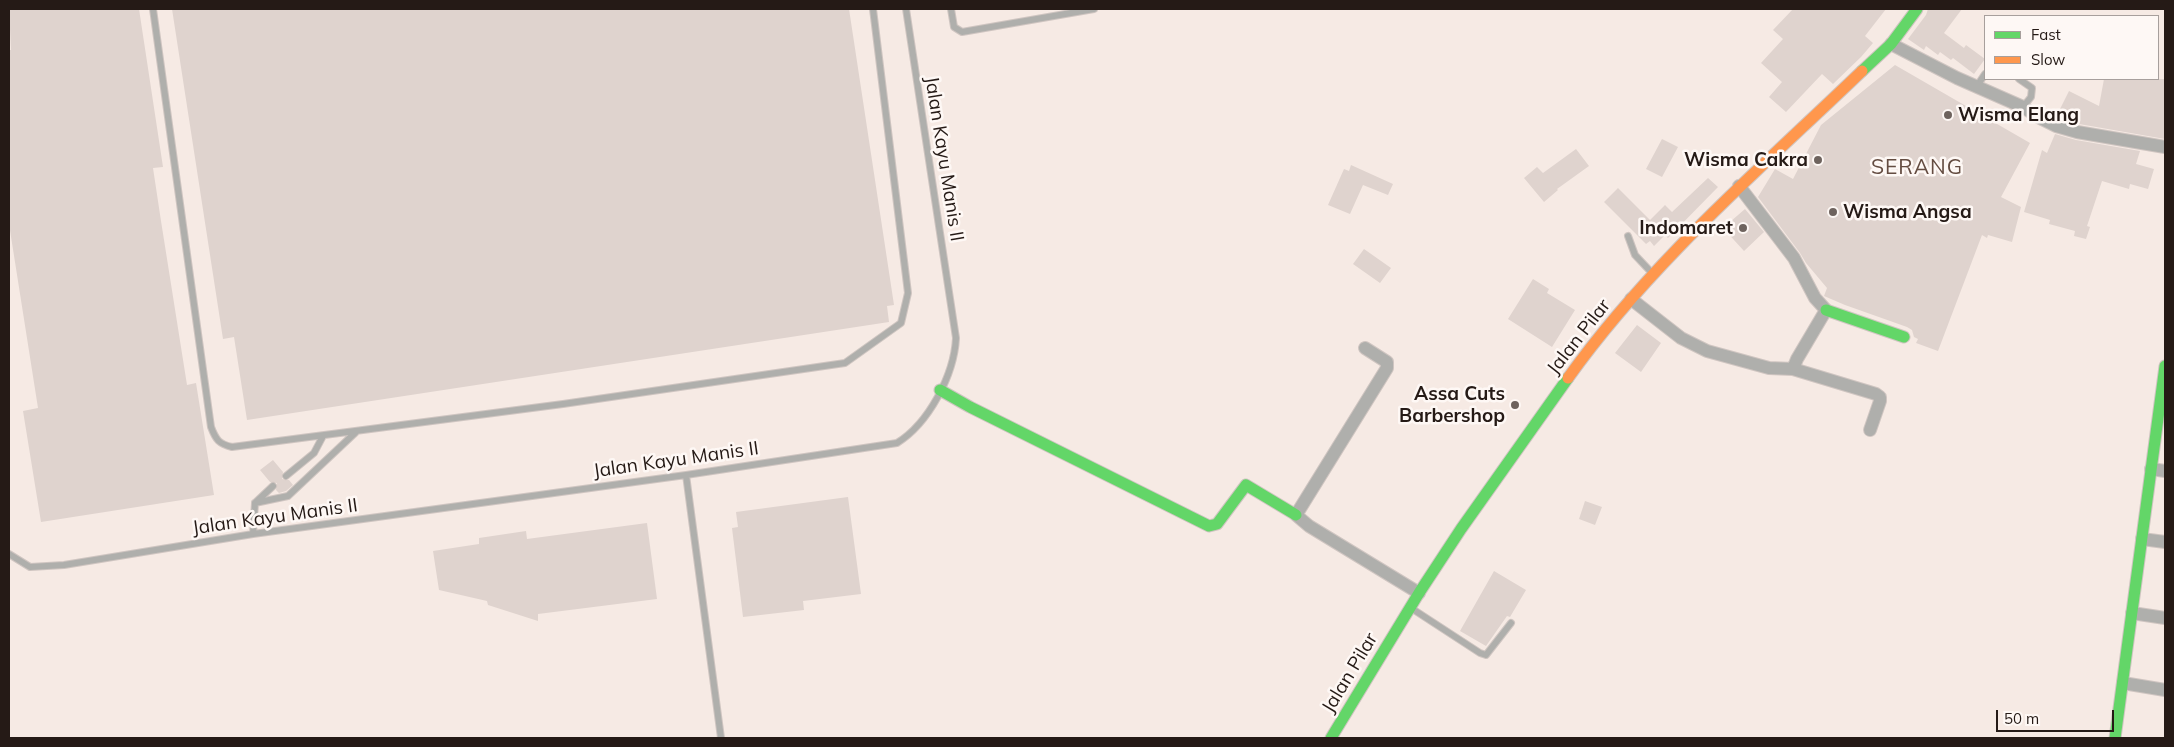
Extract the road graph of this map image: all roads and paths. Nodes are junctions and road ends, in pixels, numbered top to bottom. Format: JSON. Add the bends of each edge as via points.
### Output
{"nodes":[{"id":1,"x":153,"y":9,"type":"edge"},
{"id":2,"x":873,"y":9,"type":"edge"},
{"id":3,"x":906,"y":9,"type":"edge"},
{"id":4,"x":951,"y":9,"type":"edge"},
{"id":5,"x":1094,"y":9,"type":"edge"},
{"id":6,"x":1917,"y":9,"type":"edge"},
{"id":7,"x":1891,"y":44,"type":"junction"},
{"id":8,"x":1984,"y":76,"type":"edge"},
{"id":9,"x":2020,"y":80,"type":"edge"},
{"id":10,"x":1977,"y":86,"type":"junction"},
{"id":11,"x":2023,"y":107,"type":"junction"},
{"id":12,"x":2165,"y":148,"type":"edge"},
{"id":13,"x":1739,"y":186,"type":"junction"},
{"id":14,"x":1628,"y":236,"type":"dead end"},
{"id":15,"x":1653,"y":274,"type":"junction"},
{"id":16,"x":1631,"y":299,"type":"junction"},
{"id":17,"x":1826,"y":310,"type":"junction"},
{"id":18,"x":1904,"y":337,"type":"dead end"},
{"id":19,"x":1364,"y":348,"type":"dead end"},
{"id":20,"x":2165,"y":366,"type":"edge"},
{"id":21,"x":1794,"y":369,"type":"junction"},
{"id":22,"x":940,"y":390,"type":"junction"},
{"id":23,"x":2163,"y":404,"type":"edge"},
{"id":24,"x":1870,"y":430,"type":"dead end"},
{"id":25,"x":356,"y":432,"type":"junction"},
{"id":26,"x":323,"y":436,"type":"junction"},
{"id":27,"x":2151,"y":469,"type":"junction"},
{"id":28,"x":2165,"y":471,"type":"edge"},
{"id":29,"x":686,"y":475,"type":"junction"},
{"id":30,"x":286,"y":476,"type":"dead end"},
{"id":31,"x":273,"y":486,"type":"dead end"},
{"id":32,"x":255,"y":503,"type":"junction"},
{"id":33,"x":1296,"y":515,"type":"junction"},
{"id":34,"x":253,"y":534,"type":"junction"},
{"id":35,"x":2142,"y":539,"type":"junction"},
{"id":36,"x":2165,"y":542,"type":"edge"},
{"id":37,"x":9,"y":554,"type":"edge"},
{"id":38,"x":1418,"y":593,"type":"junction"},
{"id":39,"x":1410,"y":608,"type":"junction"},
{"id":40,"x":2132,"y":613,"type":"junction"},
{"id":41,"x":2165,"y":618,"type":"edge"},
{"id":42,"x":1511,"y":623,"type":"dead end"},
{"id":43,"x":2123,"y":684,"type":"junction"},
{"id":44,"x":2165,"y":690,"type":"edge"},
{"id":45,"x":721,"y":738,"type":"edge"},
{"id":46,"x":1330,"y":738,"type":"edge"},
{"id":47,"x":2115,"y":738,"type":"edge"}],
"edges":[{"from":1,"to":26,"type":"lane","via":[[211,427],[216,439],[232,447]]},
{"from":2,"to":25,"type":"lane","via":[[908,294],[901,323],[845,363]]},
{"from":3,"to":22,"type":"lane","name":"Jalan Kayu Manis II","via":[[956,338],[955,354]]},
{"from":4,"to":5,"type":"lane","via":[[954,27],[962,32]]},
{"from":6,"to":7,"type":"street","name":"Jalan Pilar"},
{"from":7,"to":10,"type":"street"},
{"from":7,"to":13,"type":"street","name":"Jalan Pilar"},
{"from":8,"to":10,"type":"lane"},
{"from":9,"to":11,"type":"lane","via":[[2032,88],[2031,98]]},
{"from":10,"to":11,"type":"street"},
{"from":11,"to":12,"type":"street","via":[[2066,129]]},
{"from":13,"to":15,"type":"street","name":"Jalan Pilar"},
{"from":13,"to":17,"type":"street","via":[[1794,258],[1815,298]]},
{"from":14,"to":15,"type":"lane","via":[[1635,255]]},
{"from":15,"to":16,"type":"street","name":"Jalan Pilar"},
{"from":16,"to":21,"type":"street","via":[[1681,338],[1707,351],[1769,368]]},
{"from":16,"to":38,"type":"street","name":"Jalan Pilar","via":[[1583,356]]},
{"from":17,"to":18,"type":"street"},
{"from":17,"to":21,"type":"street"},
{"from":19,"to":33,"type":"street","via":[[1387,362],[1387,368]]},
{"from":20,"to":23,"type":"street"},
{"from":21,"to":24,"type":"street","via":[[1879,395],[1880,402]]},
{"from":22,"to":29,"type":"lane","name":"Jalan Kayu Manis II","via":[[930,411],[909,435],[897,443]]},
{"from":22,"to":33,"type":"street","via":[[1210,526],[1218,524],[1246,485]]},
{"from":23,"to":27,"type":"street"},
{"from":25,"to":26,"type":"lane"},
{"from":25,"to":32,"type":"lane","via":[[288,496]]},
{"from":26,"to":30,"type":"lane","via":[[314,453]]},
{"from":27,"to":28,"type":"street"},
{"from":27,"to":35,"type":"street"},
{"from":29,"to":34,"type":"lane","name":"Jalan Kayu Manis II"},
{"from":29,"to":45,"type":"lane"},
{"from":31,"to":32,"type":"lane"},
{"from":32,"to":34,"type":"lane"},
{"from":33,"to":38,"type":"street"},
{"from":34,"to":37,"type":"lane","name":"Jalan Kayu Manis II","via":[[64,565],[30,567]]},
{"from":35,"to":36,"type":"street"},
{"from":35,"to":40,"type":"street"},
{"from":38,"to":39,"type":"street","name":"Jalan Pilar"},
{"from":39,"to":42,"type":"lane","via":[[1486,655]]},
{"from":39,"to":46,"type":"street","name":"Jalan Pilar"},
{"from":40,"to":41,"type":"street"},
{"from":40,"to":43,"type":"street"},
{"from":43,"to":44,"type":"street"},
{"from":43,"to":47,"type":"street"}]}
